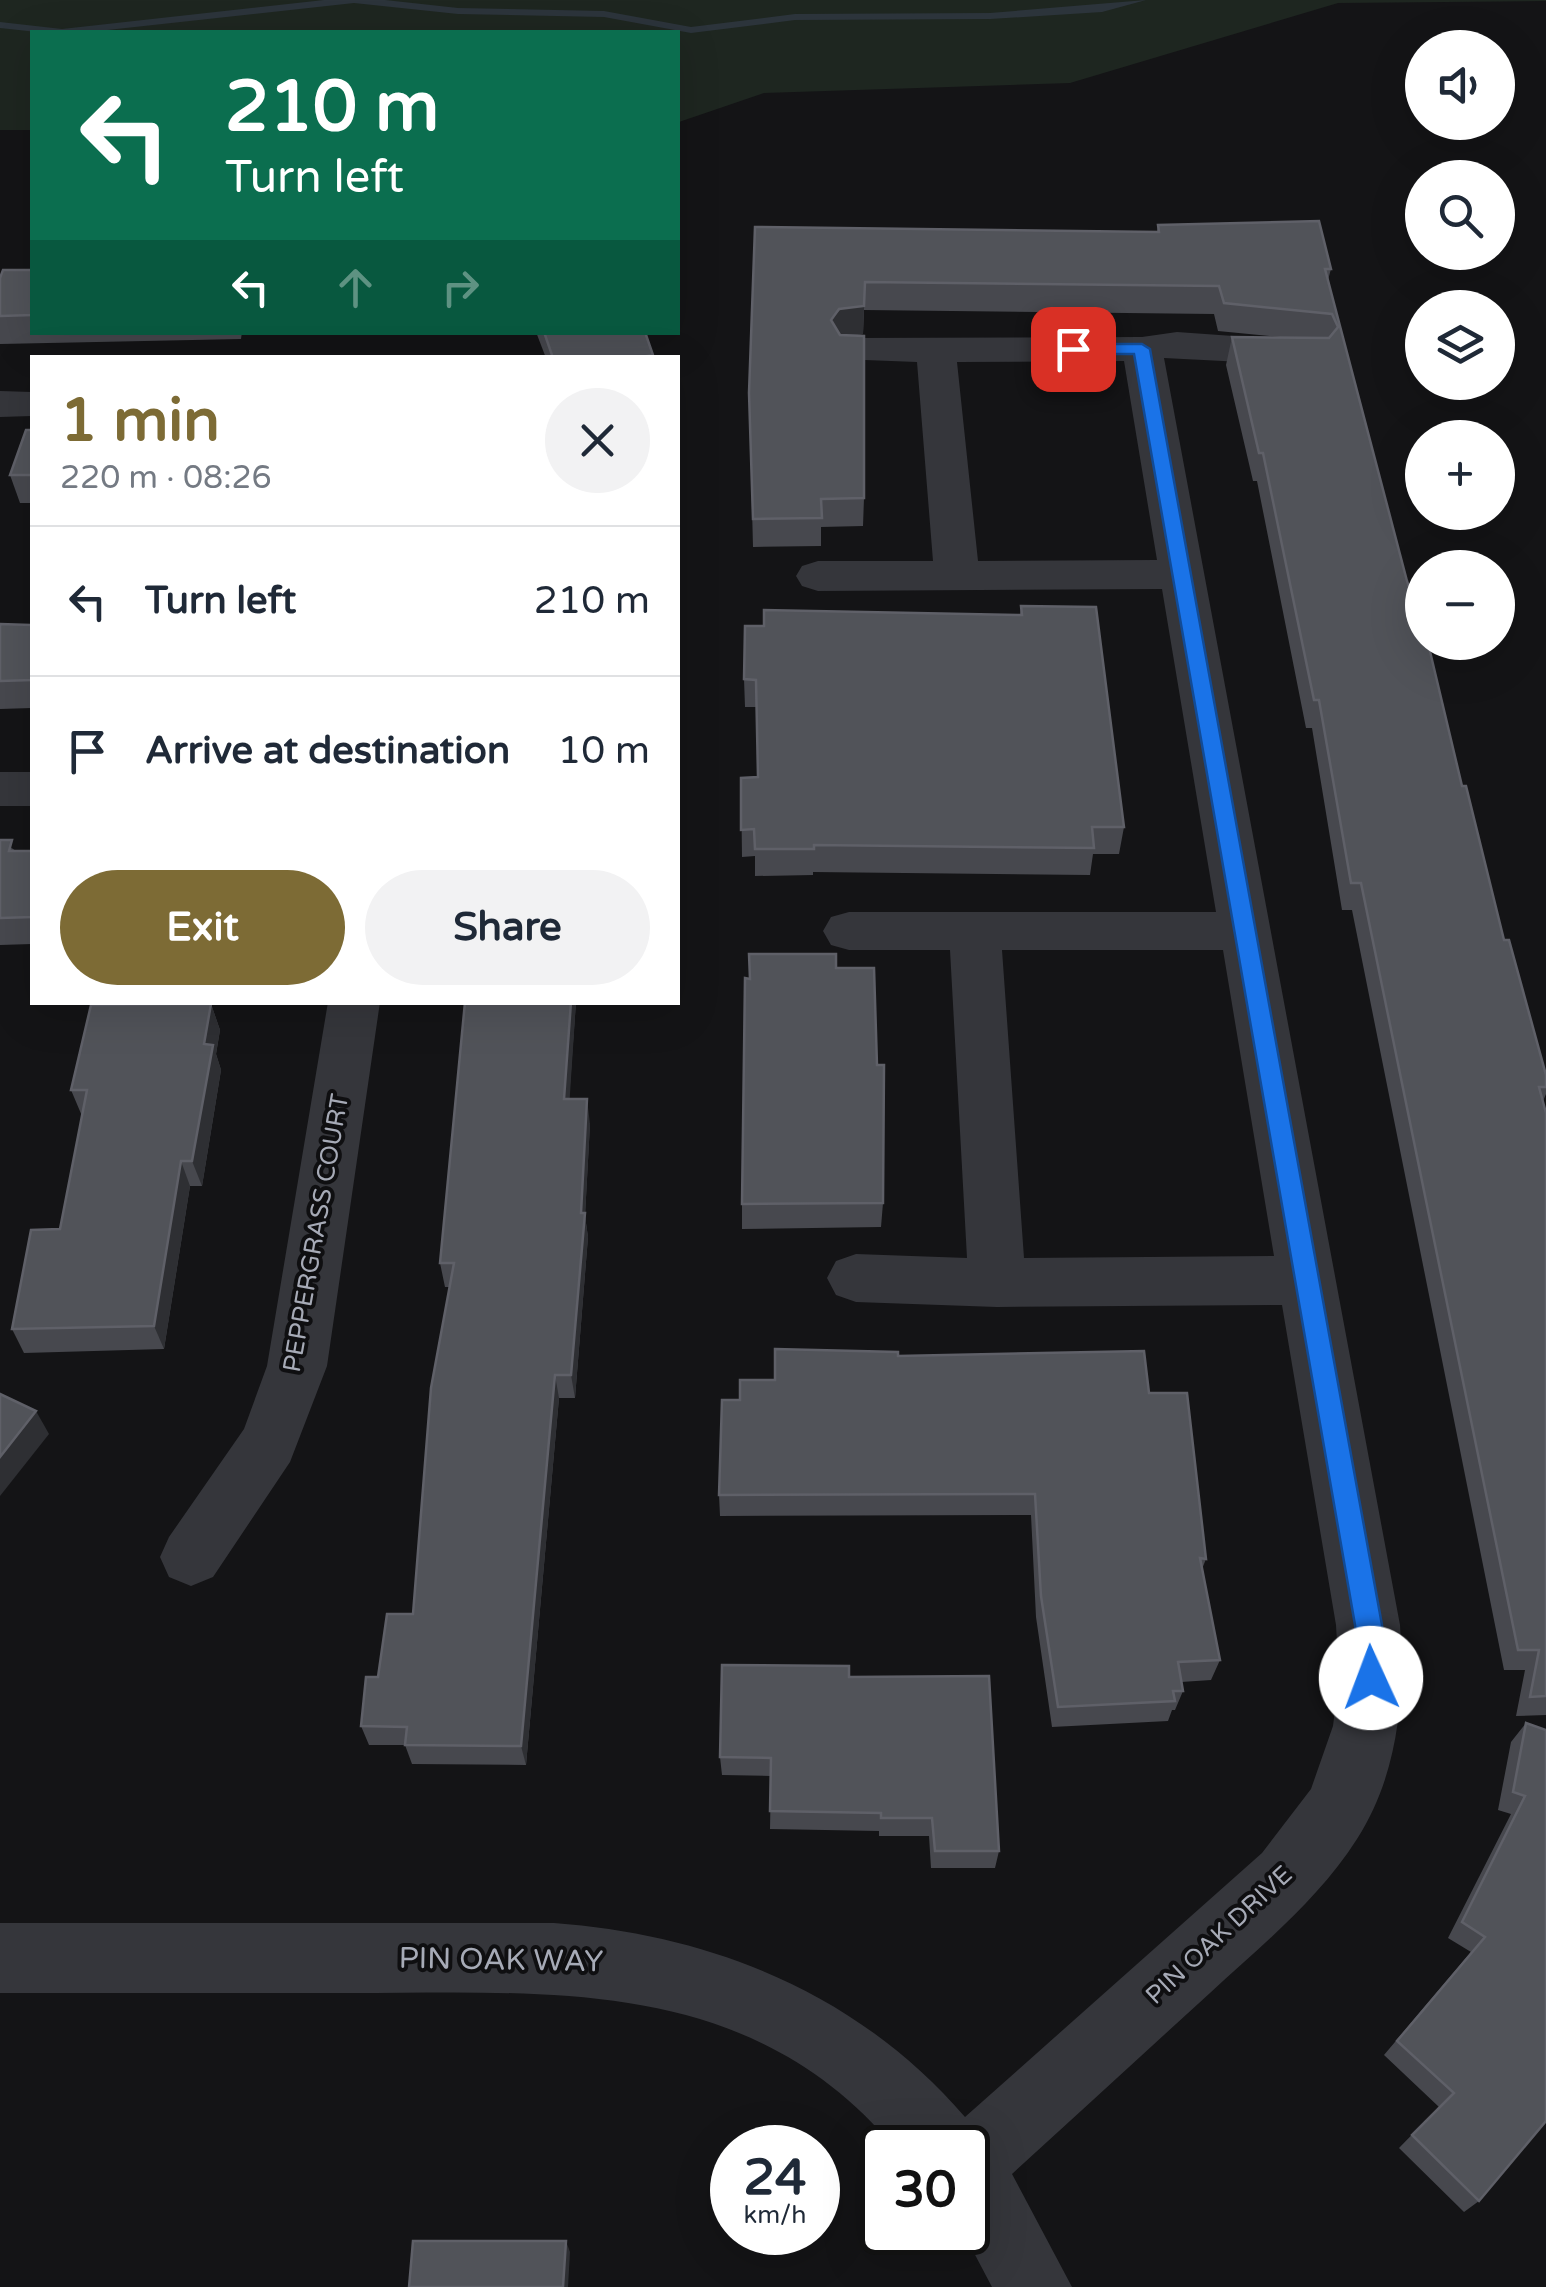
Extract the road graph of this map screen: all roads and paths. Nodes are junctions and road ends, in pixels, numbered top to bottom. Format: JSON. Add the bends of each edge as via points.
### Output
{"nodes":[{"id":1,"x":936,"y":349,"type":"junction"},
{"id":2,"x":1142,"y":349,"type":"junction"},
{"id":3,"x":852,"y":350,"type":"edge"},
{"id":4,"x":1308,"y":353,"type":"edge"},
{"id":5,"x":0,"y":404,"type":"edge"},
{"id":6,"x":30,"y":404,"type":"edge"},
{"id":7,"x":1184,"y":574,"type":"junction"},
{"id":8,"x":818,"y":576,"type":"dead end"},
{"id":9,"x":957,"y":576,"type":"junction"},
{"id":10,"x":0,"y":789,"type":"edge"},
{"id":11,"x":30,"y":789,"type":"edge"},
{"id":12,"x":1248,"y":931,"type":"junction"},
{"id":13,"x":849,"y":932,"type":"dead end"},
{"id":14,"x":975,"y":932,"type":"junction"},
{"id":15,"x":354,"y":1005,"type":"edge"},
{"id":16,"x":856,"y":1278,"type":"dead end"},
{"id":17,"x":1310,"y":1280,"type":"junction"},
{"id":18,"x":998,"y":1283,"type":"junction"},
{"id":19,"x":191,"y":1557,"type":"dead end"},
{"id":20,"x":0,"y":1958,"type":"edge"},
{"id":21,"x":920,"y":2125,"type":"edge"},
{"id":22,"x":990,"y":2144,"type":"edge"},
{"id":23,"x":990,"y":2208,"type":"edge"},
{"id":24,"x":1034,"y":2287,"type":"edge"}],
"edges":[{"from":1,"to":2,"type":"street"},
{"from":1,"to":3,"type":"street"},
{"from":1,"to":9,"type":"street"},
{"from":2,"to":4,"type":"street","via":[[1177,344]]},
{"from":2,"to":7,"type":"street","name":"PIN OAK DRIVE"},
{"from":5,"to":6,"type":"street"},
{"from":7,"to":9,"type":"street"},
{"from":7,"to":12,"type":"street","name":"PIN OAK DRIVE"},
{"from":8,"to":9,"type":"street"},
{"from":10,"to":11,"type":"street"},
{"from":12,"to":14,"type":"street"},
{"from":12,"to":17,"type":"street","name":"PIN OAK DRIVE"},
{"from":13,"to":14,"type":"street"},
{"from":14,"to":18,"type":"street"},
{"from":15,"to":19,"type":"street","name":"PEPPERGRASS COURT","via":[[298,1366],[269,1443]]},
{"from":16,"to":18,"type":"street"},
{"from":17,"to":18,"type":"street"},
{"from":17,"to":22,"type":"street","name":"PIN OAK DRIVE","via":[[1368,1625],[1371,1678],[1359,1755],[1334,1812],[1286,1877]]},
{"from":20,"to":21,"type":"street","name":"PIN OAK WAY","via":[[554,1958],[634,1964],[708,1982],[812,2031],[847,2054]]},
{"from":23,"to":24,"type":"street"}]}
